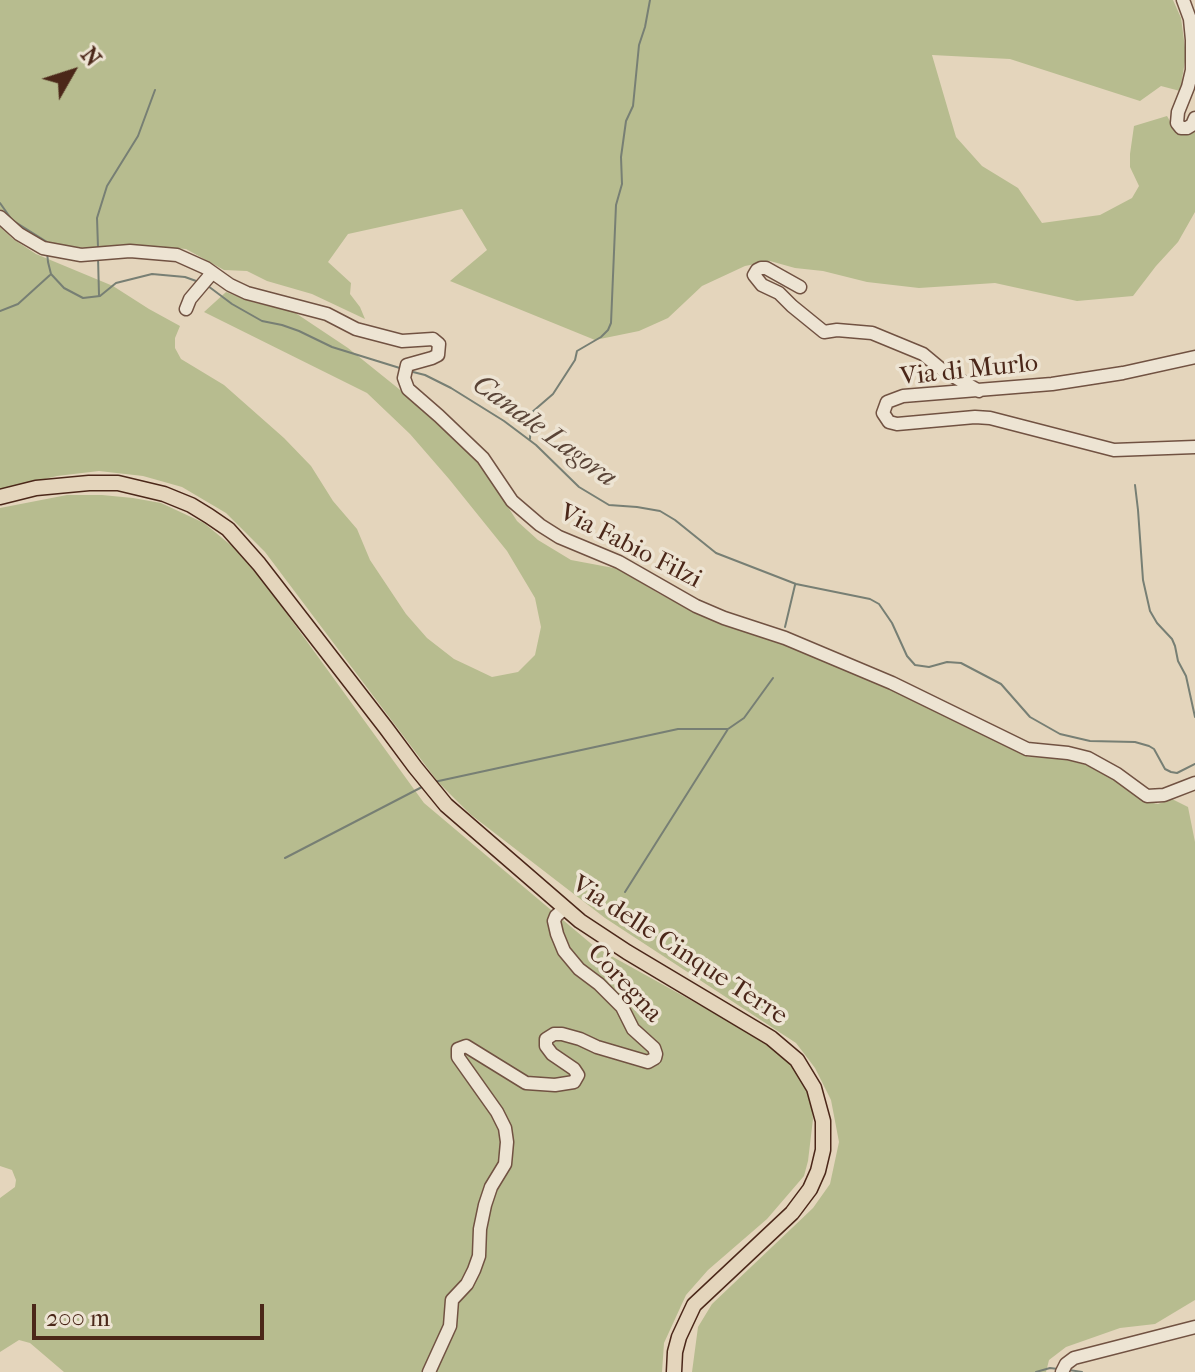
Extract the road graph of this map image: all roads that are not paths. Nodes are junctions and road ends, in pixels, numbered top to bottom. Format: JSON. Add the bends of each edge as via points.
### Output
{"nodes":[{"id":1,"x":1183,"y":0,"type":"edge"},
{"id":2,"x":1195,"y":118,"type":"edge"},
{"id":3,"x":0,"y":217,"type":"edge"},
{"id":4,"x":206,"y":280,"type":"junction"},
{"id":5,"x":800,"y":287,"type":"dead end"},
{"id":6,"x":186,"y":309,"type":"dead end"},
{"id":7,"x":1195,"y":357,"type":"edge"},
{"id":8,"x":979,"y":391,"type":"junction"},
{"id":9,"x":1195,"y":447,"type":"edge"},
{"id":10,"x":0,"y":497,"type":"edge"},
{"id":11,"x":1195,"y":783,"type":"edge"},
{"id":12,"x":564,"y":909,"type":"junction"},
{"id":13,"x":1195,"y":1327,"type":"edge"},
{"id":14,"x":429,"y":1372,"type":"edge"},
{"id":15,"x":674,"y":1372,"type":"edge"},
{"id":16,"x":1062,"y":1372,"type":"edge"}],
"edges":[{"from":1,"to":2,"type":"street","via":[[1190,19],[1192,70],[1177,123],[1187,128]]},
{"from":3,"to":4,"type":"street","name":"Via Fabio Filzi","via":[[43,248],[81,255],[170,254],[184,257]]},
{"from":4,"to":6,"type":"street"},
{"from":4,"to":11,"type":"street","name":"Via Fabio Filzi","via":[[402,341],[433,339],[439,344],[436,356],[407,365],[405,384],[483,458],[512,501],[559,537],[619,562],[696,606],[892,683],[1027,749],[1088,758],[1147,796]]},
{"from":5,"to":8,"type":"street","via":[[766,268],[754,275],[824,332],[872,333],[923,354]]},
{"from":7,"to":8,"type":"street","name":"Via di Murlo","via":[[1123,373]]},
{"from":8,"to":9,"type":"street","name":"Via di Murlo","via":[[895,397],[883,413],[897,424],[990,418],[1114,450]]},
{"from":10,"to":12,"type":"main road","name":"Via delle Cinque Terre","via":[[36,488],[118,483],[181,500],[218,522],[259,564],[439,798]]},
{"from":12,"to":14,"type":"street","name":"Coregna","via":[[554,921],[564,951],[622,1007],[633,1029],[654,1048],[655,1058],[648,1062],[554,1034],[546,1046],[578,1075],[574,1082],[555,1085],[526,1083],[466,1046],[458,1049],[458,1057],[497,1112],[507,1142],[505,1164],[485,1205],[479,1256],[467,1284],[452,1300],[450,1326]]},
{"from":12,"to":15,"type":"main road","name":"Via delle Cinque Terre","via":[[771,1038],[797,1060],[820,1105],[823,1150],[810,1189],[792,1213],[694,1305],[679,1337]]},
{"from":13,"to":16,"type":"street","via":[[1074,1358]]}]}
